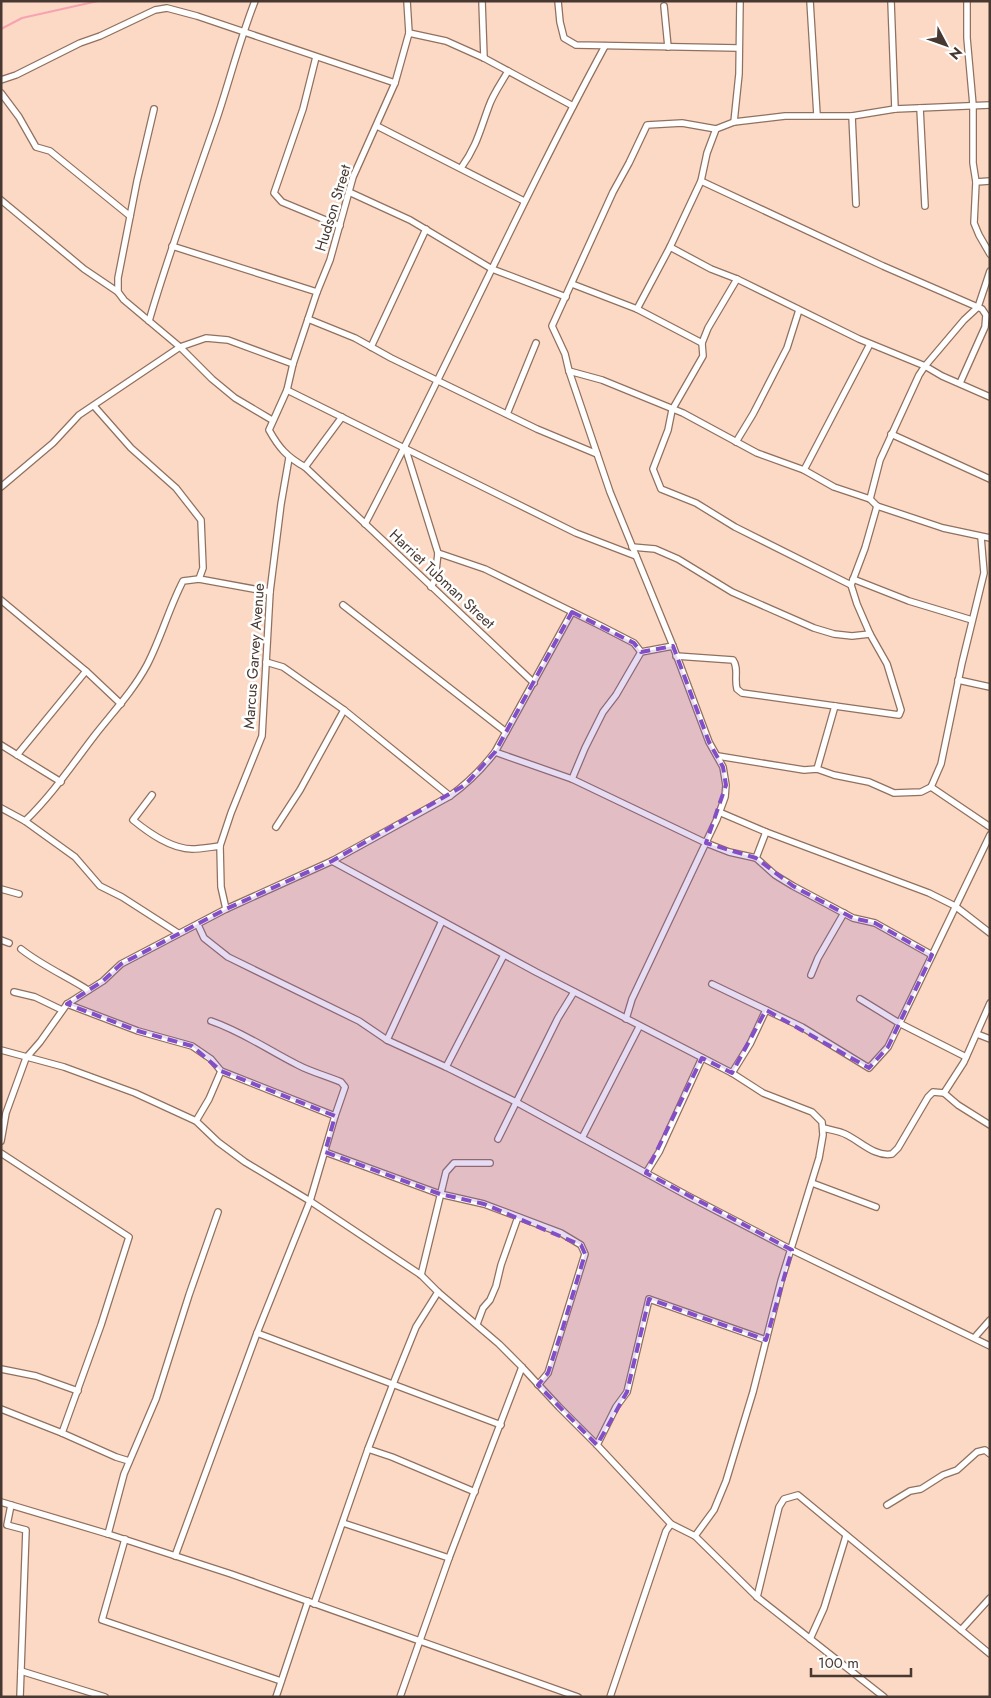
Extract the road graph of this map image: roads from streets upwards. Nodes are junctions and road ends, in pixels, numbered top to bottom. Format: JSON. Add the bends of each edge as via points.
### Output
{"nodes":[{"id":1,"x":255,"y":1,"type":"edge"},
{"id":2,"x":407,"y":1,"type":"edge"},
{"id":3,"x":482,"y":1,"type":"edge"},
{"id":4,"x":558,"y":1,"type":"edge"},
{"id":5,"x":740,"y":1,"type":"edge"},
{"id":6,"x":810,"y":1,"type":"edge"},
{"id":7,"x":891,"y":1,"type":"edge"},
{"id":8,"x":967,"y":1,"type":"edge"},
{"id":9,"x":664,"y":6,"type":"dead end"},
{"id":10,"x":244,"y":32,"type":"junction"},
{"id":11,"x":409,"y":33,"type":"junction"},
{"id":12,"x":605,"y":46,"type":"junction"},
{"id":13,"x":668,"y":47,"type":"junction"},
{"id":14,"x":738,"y":48,"type":"junction"},
{"id":15,"x":316,"y":56,"type":"junction"},
{"id":16,"x":484,"y":58,"type":"junction"},
{"id":17,"x":508,"y":71,"type":"junction"},
{"id":18,"x":1,"y":80,"type":"edge"},
{"id":19,"x":395,"y":83,"type":"junction"},
{"id":20,"x":1,"y":93,"type":"edge"},
{"id":21,"x":973,"y":104,"type":"junction"},
{"id":22,"x":990,"y":105,"type":"edge"},
{"id":23,"x":573,"y":106,"type":"junction"},
{"id":24,"x":920,"y":108,"type":"junction"},
{"id":25,"x":154,"y":109,"type":"dead end"},
{"id":26,"x":895,"y":109,"type":"junction"},
{"id":27,"x":817,"y":115,"type":"junction"},
{"id":28,"x":852,"y":116,"type":"junction"},
{"id":29,"x":734,"y":122,"type":"junction"},
{"id":30,"x":377,"y":126,"type":"junction"},
{"id":31,"x":716,"y":129,"type":"junction"},
{"id":32,"x":461,"y":168,"type":"junction"},
{"id":33,"x":701,"y":181,"type":"junction"},
{"id":34,"x":990,"y":181,"type":"edge"},
{"id":35,"x":976,"y":182,"type":"junction"},
{"id":36,"x":349,"y":192,"type":"junction"},
{"id":37,"x":1,"y":200,"type":"edge"},
{"id":38,"x":524,"y":201,"type":"junction"},
{"id":39,"x":856,"y":204,"type":"dead end"},
{"id":40,"x":925,"y":206,"type":"dead end"},
{"id":41,"x":130,"y":216,"type":"junction"},
{"id":42,"x":340,"y":226,"type":"junction"},
{"id":43,"x":426,"y":229,"type":"junction"},
{"id":44,"x":172,"y":246,"type":"junction"},
{"id":45,"x":670,"y":247,"type":"junction"},
{"id":46,"x":990,"y":254,"type":"edge"},
{"id":47,"x":492,"y":269,"type":"junction"},
{"id":48,"x":990,"y":271,"type":"edge"},
{"id":49,"x":737,"y":279,"type":"junction"},
{"id":50,"x":572,"y":284,"type":"junction"},
{"id":51,"x":118,"y":292,"type":"junction"},
{"id":52,"x":317,"y":292,"type":"junction"},
{"id":53,"x":566,"y":297,"type":"junction"},
{"id":54,"x":978,"y":307,"type":"junction"},
{"id":55,"x":637,"y":310,"type":"junction"},
{"id":56,"x":799,"y":310,"type":"junction"},
{"id":57,"x":308,"y":319,"type":"junction"},
{"id":58,"x":149,"y":321,"type":"junction"},
{"id":59,"x":702,"y":342,"type":"junction"},
{"id":60,"x":536,"y":343,"type":"dead end"},
{"id":61,"x":870,"y":344,"type":"junction"},
{"id":62,"x":180,"y":347,"type":"junction"},
{"id":63,"x":371,"y":347,"type":"junction"},
{"id":64,"x":293,"y":364,"type":"junction"},
{"id":65,"x":925,"y":366,"type":"junction"},
{"id":66,"x":569,"y":371,"type":"junction"},
{"id":67,"x":437,"y":380,"type":"junction"},
{"id":68,"x":960,"y":383,"type":"junction"},
{"id":69,"x":287,"y":390,"type":"junction"},
{"id":70,"x":990,"y":397,"type":"edge"},
{"id":71,"x":94,"y":406,"type":"junction"},
{"id":72,"x":672,"y":410,"type":"junction"},
{"id":73,"x":507,"y":414,"type":"junction"},
{"id":74,"x":342,"y":417,"type":"junction"},
{"id":75,"x":272,"y":420,"type":"junction"},
{"id":76,"x":891,"y":434,"type":"junction"},
{"id":77,"x":736,"y":442,"type":"junction"},
{"id":78,"x":405,"y":447,"type":"junction"},
{"id":79,"x":597,"y":454,"type":"junction"},
{"id":80,"x":289,"y":458,"type":"junction"},
{"id":81,"x":305,"y":467,"type":"junction"},
{"id":82,"x":804,"y":470,"type":"junction"},
{"id":83,"x":990,"y":479,"type":"edge"},
{"id":84,"x":1,"y":486,"type":"edge"},
{"id":85,"x":870,"y":499,"type":"junction"},
{"id":86,"x":877,"y":506,"type":"junction"},
{"id":87,"x":365,"y":524,"type":"junction"},
{"id":88,"x":981,"y":537,"type":"junction"},
{"id":89,"x":990,"y":538,"type":"edge"},
{"id":90,"x":632,"y":547,"type":"junction"},
{"id":91,"x":438,"y":553,"type":"junction"},
{"id":92,"x":636,"y":556,"type":"junction"},
{"id":93,"x":199,"y":579,"type":"junction"},
{"id":94,"x":852,"y":582,"type":"junction"},
{"id":95,"x":431,"y":587,"type":"junction"},
{"id":96,"x":270,"y":592,"type":"junction"},
{"id":97,"x":1,"y":600,"type":"edge"},
{"id":98,"x":344,"y":605,"type":"dead end"},
{"id":99,"x":572,"y":612,"type":"junction"},
{"id":100,"x":972,"y":620,"type":"junction"},
{"id":101,"x":870,"y":634,"type":"junction"},
{"id":102,"x":673,"y":646,"type":"junction"},
{"id":103,"x":641,"y":652,"type":"junction"},
{"id":104,"x":676,"y":656,"type":"junction"},
{"id":105,"x":266,"y":662,"type":"junction"},
{"id":106,"x":86,"y":671,"type":"junction"},
{"id":107,"x":958,"y":680,"type":"junction"},
{"id":108,"x":534,"y":683,"type":"junction"},
{"id":109,"x":990,"y":688,"type":"edge"},
{"id":110,"x":121,"y":704,"type":"junction"},
{"id":111,"x":835,"y":706,"type":"junction"},
{"id":112,"x":344,"y":710,"type":"junction"},
{"id":113,"x":506,"y":732,"type":"junction"},
{"id":114,"x":1,"y":745,"type":"edge"},
{"id":115,"x":495,"y":752,"type":"junction"},
{"id":116,"x":17,"y":755,"type":"junction"},
{"id":117,"x":718,"y":756,"type":"junction"},
{"id":118,"x":817,"y":769,"type":"junction"},
{"id":119,"x":572,"y":779,"type":"junction"},
{"id":120,"x":60,"y":782,"type":"junction"},
{"id":121,"x":932,"y":787,"type":"junction"},
{"id":122,"x":152,"y":795,"type":"dead end"},
{"id":123,"x":450,"y":796,"type":"junction"},
{"id":124,"x":1,"y":808,"type":"edge"},
{"id":125,"x":719,"y":812,"type":"junction"},
{"id":126,"x":25,"y":821,"type":"junction"},
{"id":127,"x":276,"y":827,"type":"dead end"},
{"id":128,"x":990,"y":827,"type":"edge"},
{"id":129,"x":766,"y":832,"type":"junction"},
{"id":130,"x":990,"y":835,"type":"edge"},
{"id":131,"x":706,"y":843,"type":"junction"},
{"id":132,"x":220,"y":846,"type":"junction"},
{"id":133,"x":756,"y":858,"type":"junction"},
{"id":134,"x":332,"y":861,"type":"junction"},
{"id":135,"x":1,"y":889,"type":"edge"},
{"id":136,"x":19,"y":894,"type":"dead end"},
{"id":137,"x":955,"y":906,"type":"junction"},
{"id":138,"x":226,"y":909,"type":"junction"},
{"id":139,"x":844,"y":913,"type":"junction"},
{"id":140,"x":442,"y":921,"type":"junction"},
{"id":141,"x":198,"y":925,"type":"junction"},
{"id":142,"x":178,"y":933,"type":"junction"},
{"id":143,"x":990,"y":933,"type":"edge"},
{"id":144,"x":1,"y":940,"type":"edge"},
{"id":145,"x":9,"y":943,"type":"dead end"},
{"id":146,"x":21,"y":949,"type":"dead end"},
{"id":147,"x":504,"y":955,"type":"junction"},
{"id":148,"x":932,"y":955,"type":"junction"},
{"id":149,"x":811,"y":975,"type":"dead end"},
{"id":150,"x":712,"y":984,"type":"dead end"},
{"id":151,"x":88,"y":990,"type":"junction"},
{"id":152,"x":14,"y":992,"type":"dead end"},
{"id":153,"x":574,"y":992,"type":"junction"},
{"id":154,"x":860,"y":998,"type":"dead end"},
{"id":155,"x":990,"y":1003,"type":"edge"},
{"id":156,"x":67,"y":1004,"type":"junction"},
{"id":157,"x":62,"y":1010,"type":"junction"},
{"id":158,"x":766,"y":1010,"type":"junction"},
{"id":159,"x":626,"y":1019,"type":"junction"},
{"id":160,"x":211,"y":1021,"type":"dead end"},
{"id":161,"x":898,"y":1022,"type":"junction"},
{"id":162,"x":639,"y":1027,"type":"junction"},
{"id":163,"x":977,"y":1034,"type":"junction"},
{"id":164,"x":990,"y":1039,"type":"edge"},
{"id":165,"x":388,"y":1040,"type":"junction"},
{"id":166,"x":1,"y":1050,"type":"edge"},
{"id":167,"x":966,"y":1057,"type":"junction"},
{"id":168,"x":26,"y":1058,"type":"junction"},
{"id":169,"x":702,"y":1058,"type":"junction"},
{"id":170,"x":446,"y":1067,"type":"junction"},
{"id":171,"x":221,"y":1071,"type":"junction"},
{"id":172,"x":732,"y":1073,"type":"junction"},
{"id":173,"x":944,"y":1093,"type":"junction"},
{"id":174,"x":516,"y":1102,"type":"junction"},
{"id":175,"x":335,"y":1116,"type":"junction"},
{"id":176,"x":196,"y":1121,"type":"junction"},
{"id":177,"x":990,"y":1126,"type":"edge"},
{"id":178,"x":824,"y":1128,"type":"junction"},
{"id":179,"x":582,"y":1138,"type":"junction"},
{"id":180,"x":498,"y":1140,"type":"dead end"},
{"id":181,"x":1,"y":1141,"type":"edge"},
{"id":182,"x":1,"y":1152,"type":"edge"},
{"id":183,"x":325,"y":1152,"type":"junction"},
{"id":184,"x":490,"y":1163,"type":"dead end"},
{"id":185,"x":646,"y":1173,"type":"junction"},
{"id":186,"x":812,"y":1183,"type":"junction"},
{"id":187,"x":440,"y":1194,"type":"junction"},
{"id":188,"x":310,"y":1201,"type":"junction"},
{"id":189,"x":876,"y":1207,"type":"dead end"},
{"id":190,"x":218,"y":1212,"type":"dead end"},
{"id":191,"x":518,"y":1217,"type":"junction"},
{"id":192,"x":792,"y":1250,"type":"junction"},
{"id":193,"x":421,"y":1275,"type":"junction"},
{"id":194,"x":438,"y":1292,"type":"junction"},
{"id":195,"x":990,"y":1320,"type":"edge"},
{"id":196,"x":477,"y":1324,"type":"junction"},
{"id":197,"x":257,"y":1333,"type":"junction"},
{"id":198,"x":975,"y":1337,"type":"junction"},
{"id":199,"x":766,"y":1340,"type":"junction"},
{"id":200,"x":990,"y":1346,"type":"edge"},
{"id":201,"x":522,"y":1367,"type":"junction"},
{"id":202,"x":1,"y":1369,"type":"edge"},
{"id":203,"x":393,"y":1384,"type":"junction"},
{"id":204,"x":538,"y":1385,"type":"junction"},
{"id":205,"x":78,"y":1391,"type":"junction"},
{"id":206,"x":1,"y":1409,"type":"edge"},
{"id":207,"x":501,"y":1425,"type":"junction"},
{"id":208,"x":62,"y":1433,"type":"junction"},
{"id":209,"x":598,"y":1445,"type":"junction"},
{"id":210,"x":368,"y":1449,"type":"junction"},
{"id":211,"x":990,"y":1454,"type":"edge"},
{"id":212,"x":129,"y":1461,"type":"junction"},
{"id":213,"x":475,"y":1492,"type":"junction"},
{"id":214,"x":1,"y":1502,"type":"edge"},
{"id":215,"x":11,"y":1505,"type":"junction"},
{"id":216,"x":887,"y":1505,"type":"dead end"},
{"id":217,"x":343,"y":1522,"type":"junction"},
{"id":218,"x":671,"y":1524,"type":"junction"},
{"id":219,"x":108,"y":1534,"type":"junction"},
{"id":220,"x":696,"y":1536,"type":"junction"},
{"id":221,"x":846,"y":1536,"type":"junction"},
{"id":222,"x":125,"y":1539,"type":"junction"},
{"id":223,"x":175,"y":1556,"type":"junction"},
{"id":224,"x":449,"y":1558,"type":"junction"},
{"id":225,"x":758,"y":1597,"type":"junction"},
{"id":226,"x":990,"y":1598,"type":"edge"},
{"id":227,"x":311,"y":1602,"type":"junction"},
{"id":228,"x":961,"y":1630,"type":"junction"},
{"id":229,"x":810,"y":1639,"type":"junction"},
{"id":230,"x":419,"y":1641,"type":"junction"},
{"id":231,"x":990,"y":1654,"type":"edge"},
{"id":232,"x":21,"y":1671,"type":"junction"},
{"id":233,"x":281,"y":1681,"type":"junction"},
{"id":234,"x":20,"y":1697,"type":"edge"},
{"id":235,"x":105,"y":1697,"type":"edge"},
{"id":236,"x":276,"y":1697,"type":"edge"},
{"id":237,"x":400,"y":1697,"type":"edge"},
{"id":238,"x":578,"y":1697,"type":"edge"},
{"id":239,"x":610,"y":1697,"type":"edge"},
{"id":240,"x":884,"y":1697,"type":"edge"}],
"edges":[{"from":1,"to":10,"type":"street"},
{"from":2,"to":11,"type":"street","name":"Hudson Street"},
{"from":3,"to":16,"type":"street"},
{"from":4,"to":12,"type":"street","via":[[564,38],[576,45]]},
{"from":5,"to":14,"type":"street"},
{"from":6,"to":27,"type":"street"},
{"from":7,"to":26,"type":"street"},
{"from":8,"to":21,"type":"street"},
{"from":9,"to":13,"type":"street"},
{"from":10,"to":15,"type":"street"},
{"from":10,"to":18,"type":"street","via":[[166,8],[155,10]]},
{"from":10,"to":44,"type":"street"},
{"from":11,"to":16,"type":"street","via":[[446,41]]},
{"from":11,"to":19,"type":"street","name":"Hudson Street"},
{"from":12,"to":13,"type":"street"},
{"from":12,"to":23,"type":"street"},
{"from":13,"to":14,"type":"street"},
{"from":14,"to":29,"type":"street"},
{"from":15,"to":19,"type":"street"},
{"from":15,"to":42,"type":"street","via":[[303,109],[274,193],[282,202]]},
{"from":16,"to":17,"type":"street"},
{"from":17,"to":23,"type":"street"},
{"from":17,"to":32,"type":"street"},
{"from":19,"to":30,"type":"street","name":"Hudson Street"},
{"from":20,"to":41,"type":"street","via":[[36,146],[50,151]]},
{"from":21,"to":22,"type":"street"},
{"from":21,"to":24,"type":"street"},
{"from":21,"to":35,"type":"street"},
{"from":23,"to":38,"type":"street"},
{"from":24,"to":26,"type":"street"},
{"from":24,"to":40,"type":"street"},
{"from":25,"to":41,"type":"street"},
{"from":26,"to":28,"type":"street"},
{"from":27,"to":28,"type":"street"},
{"from":27,"to":29,"type":"street"},
{"from":28,"to":39,"type":"street"},
{"from":29,"to":31,"type":"street"},
{"from":30,"to":32,"type":"street"},
{"from":30,"to":36,"type":"street","name":"Hudson Street"},
{"from":31,"to":33,"type":"street"},
{"from":31,"to":50,"type":"street","via":[[682,123],[647,125]]},
{"from":32,"to":38,"type":"street"},
{"from":33,"to":45,"type":"street"},
{"from":33,"to":54,"type":"street"},
{"from":34,"to":35,"type":"street"},
{"from":35,"to":46,"type":"street","via":[[974,223]]},
{"from":36,"to":42,"type":"street","name":"Hudson Street"},
{"from":36,"to":43,"type":"street"},
{"from":37,"to":51,"type":"street"},
{"from":38,"to":47,"type":"street"},
{"from":41,"to":51,"type":"street"},
{"from":42,"to":52,"type":"street","name":"Hudson Street"},
{"from":43,"to":47,"type":"street"},
{"from":43,"to":63,"type":"street"},
{"from":44,"to":52,"type":"street"},
{"from":44,"to":58,"type":"street"},
{"from":45,"to":49,"type":"street"},
{"from":45,"to":55,"type":"street"},
{"from":47,"to":53,"type":"street"},
{"from":47,"to":67,"type":"street"},
{"from":48,"to":54,"type":"street"},
{"from":49,"to":56,"type":"street"},
{"from":49,"to":59,"type":"street"},
{"from":50,"to":53,"type":"street"},
{"from":50,"to":55,"type":"street"},
{"from":51,"to":58,"type":"street"},
{"from":52,"to":57,"type":"street","name":"Hudson Street"},
{"from":53,"to":66,"type":"street","via":[[552,326]]},
{"from":54,"to":65,"type":"street"},
{"from":54,"to":68,"type":"street","via":[[986,316],[985,327]]},
{"from":55,"to":59,"type":"street"},
{"from":56,"to":61,"type":"street"},
{"from":56,"to":77,"type":"street","via":[[787,348]]},
{"from":57,"to":63,"type":"street"},
{"from":57,"to":64,"type":"street","name":"Hudson Street"},
{"from":58,"to":62,"type":"street"},
{"from":59,"to":72,"type":"street","via":[[703,356]]},
{"from":60,"to":73,"type":"street"},
{"from":61,"to":65,"type":"street"},
{"from":61,"to":82,"type":"street"},
{"from":62,"to":64,"type":"street","via":[[206,338],[228,340]]},
{"from":62,"to":71,"type":"street"},
{"from":62,"to":75,"type":"street","via":[[235,398]]},
{"from":63,"to":67,"type":"street"},
{"from":64,"to":69,"type":"street","name":"Hudson Street"},
{"from":65,"to":68,"type":"street"},
{"from":65,"to":76,"type":"street"},
{"from":66,"to":72,"type":"street","via":[[602,380]]},
{"from":66,"to":79,"type":"street"},
{"from":67,"to":73,"type":"street"},
{"from":67,"to":78,"type":"street"},
{"from":68,"to":70,"type":"street"},
{"from":69,"to":74,"type":"street"},
{"from":69,"to":75,"type":"street","name":"Hudson Street"},
{"from":71,"to":84,"type":"street","via":[[79,415],[53,444]]},
{"from":71,"to":93,"type":"street","via":[[131,448],[176,488],[201,520],[204,568]]},
{"from":72,"to":77,"type":"street"},
{"from":72,"to":94,"type":"street","via":[[653,469],[661,489],[696,503],[735,527]]},
{"from":73,"to":79,"type":"street"},
{"from":74,"to":78,"type":"street"},
{"from":74,"to":81,"type":"street"},
{"from":75,"to":80,"type":"street","via":[[269,430]]},
{"from":76,"to":83,"type":"street"},
{"from":76,"to":85,"type":"street"},
{"from":77,"to":82,"type":"street"},
{"from":78,"to":87,"type":"street"},
{"from":78,"to":91,"type":"street"},
{"from":78,"to":92,"type":"street","via":[[576,532]]},
{"from":79,"to":90,"type":"street"},
{"from":80,"to":81,"type":"street","name":"Harriet Tubman Street"},
{"from":80,"to":96,"type":"street","name":"Marcus Garvey Avenue"},
{"from":81,"to":87,"type":"street","name":"Harriet Tubman Street"},
{"from":82,"to":85,"type":"street","via":[[834,487]]},
{"from":85,"to":86,"type":"street"},
{"from":86,"to":88,"type":"street"},
{"from":86,"to":94,"type":"street"},
{"from":87,"to":95,"type":"street","name":"Harriet Tubman Street"},
{"from":88,"to":89,"type":"street"},
{"from":88,"to":100,"type":"street","via":[[984,573]]},
{"from":90,"to":92,"type":"street"},
{"from":90,"to":101,"type":"street","via":[[655,549],[678,559],[732,592],[814,628],[852,636]]},
{"from":91,"to":95,"type":"street"},
{"from":91,"to":99,"type":"street","via":[[485,569]]},
{"from":92,"to":102,"type":"street"},
{"from":93,"to":96,"type":"street"},
{"from":93,"to":110,"type":"street","via":[[183,581],[147,665]]},
{"from":94,"to":100,"type":"street"},
{"from":94,"to":101,"type":"street"},
{"from":95,"to":108,"type":"street","name":"Harriet Tubman Street"},
{"from":96,"to":105,"type":"street","name":"Marcus Garvey Avenue"},
{"from":97,"to":106,"type":"street"},
{"from":98,"to":113,"type":"street"},
{"from":99,"to":103,"type":"street","via":[[634,643]]},
{"from":99,"to":108,"type":"street"},
{"from":100,"to":107,"type":"street"},
{"from":101,"to":111,"type":"street","via":[[888,664],[902,710],[899,716]]},
{"from":102,"to":103,"type":"street"},
{"from":102,"to":104,"type":"street"},
{"from":103,"to":119,"type":"street","via":[[603,712]]},
{"from":104,"to":111,"type":"street","via":[[733,660],[737,665],[735,683],[742,693]]},
{"from":104,"to":117,"type":"street","via":[[708,742]]},
{"from":105,"to":112,"type":"street","via":[[283,666]]},
{"from":105,"to":132,"type":"street","name":"Marcus Garvey Avenue","via":[[262,736]]},
{"from":106,"to":110,"type":"street"},
{"from":106,"to":116,"type":"street"},
{"from":107,"to":109,"type":"street"},
{"from":107,"to":121,"type":"street","via":[[942,764]]},
{"from":108,"to":113,"type":"street"},
{"from":110,"to":120,"type":"street"},
{"from":111,"to":118,"type":"street"},
{"from":112,"to":123,"type":"street"},
{"from":112,"to":127,"type":"street"},
{"from":113,"to":115,"type":"street"},
{"from":114,"to":116,"type":"street"},
{"from":115,"to":119,"type":"street"},
{"from":115,"to":123,"type":"street","via":[[484,767]]},
{"from":116,"to":120,"type":"street"},
{"from":117,"to":118,"type":"street","via":[[804,770]]},
{"from":117,"to":125,"type":"street","via":[[726,785]]},
{"from":118,"to":121,"type":"street","via":[[869,782],[894,794],[921,792]]},
{"from":119,"to":131,"type":"street"},
{"from":120,"to":126,"type":"street"},
{"from":121,"to":128,"type":"street"},
{"from":122,"to":132,"type":"street","via":[[133,820],[148,832],[190,849]]},
{"from":123,"to":134,"type":"street"},
{"from":124,"to":126,"type":"street"},
{"from":125,"to":129,"type":"street"},
{"from":125,"to":131,"type":"street"},
{"from":126,"to":142,"type":"street","via":[[75,857],[100,886]]},
{"from":129,"to":133,"type":"street"},
{"from":129,"to":137,"type":"street","via":[[929,893]]},
{"from":130,"to":137,"type":"street"},
{"from":131,"to":133,"type":"street"},
{"from":131,"to":159,"type":"street","via":[[632,999]]},
{"from":132,"to":138,"type":"street","name":"Marcus Garvey Avenue","via":[[221,887]]},
{"from":133,"to":139,"type":"street","via":[[775,875]]},
{"from":134,"to":138,"type":"street"},
{"from":134,"to":140,"type":"street"},
{"from":135,"to":136,"type":"street"},
{"from":137,"to":143,"type":"street"},
{"from":137,"to":148,"type":"street"},
{"from":138,"to":141,"type":"street"},
{"from":139,"to":148,"type":"street","via":[[875,923]]},
{"from":139,"to":149,"type":"street"},
{"from":140,"to":147,"type":"street"},
{"from":140,"to":165,"type":"street"},
{"from":141,"to":142,"type":"street"},
{"from":141,"to":165,"type":"street","via":[[204,938],[228,957],[359,1021]]},
{"from":142,"to":151,"type":"street","via":[[120,964]]},
{"from":144,"to":145,"type":"street"},
{"from":146,"to":151,"type":"street"},
{"from":147,"to":153,"type":"street"},
{"from":147,"to":170,"type":"street"},
{"from":148,"to":161,"type":"street"},
{"from":150,"to":158,"type":"street"},
{"from":151,"to":156,"type":"street"},
{"from":152,"to":157,"type":"street","via":[[35,997]]},
{"from":153,"to":159,"type":"street"},
{"from":153,"to":174,"type":"street"},
{"from":154,"to":161,"type":"street"},
{"from":155,"to":163,"type":"street"},
{"from":156,"to":157,"type":"street"},
{"from":156,"to":171,"type":"street","via":[[138,1031],[192,1046]]},
{"from":157,"to":168,"type":"street"},
{"from":158,"to":161,"type":"street","via":[[802,1027],[869,1068],[888,1047]]},
{"from":158,"to":172,"type":"street"},
{"from":159,"to":162,"type":"street"},
{"from":160,"to":175,"type":"street","via":[[257,1041],[298,1066],[342,1082],[345,1087]]},
{"from":161,"to":167,"type":"street"},
{"from":162,"to":169,"type":"street"},
{"from":162,"to":179,"type":"street"},
{"from":163,"to":164,"type":"street"},
{"from":163,"to":167,"type":"street"},
{"from":165,"to":170,"type":"street"},
{"from":166,"to":168,"type":"street"},
{"from":167,"to":173,"type":"street"},
{"from":168,"to":176,"type":"street","via":[[64,1067],[135,1093]]},
{"from":168,"to":181,"type":"street","via":[[6,1112]]},
{"from":169,"to":172,"type":"street"},
{"from":169,"to":185,"type":"street"},
{"from":170,"to":174,"type":"street"},
{"from":171,"to":175,"type":"street"},
{"from":171,"to":176,"type":"street"},
{"from":172,"to":178,"type":"street","via":[[764,1093],[812,1112]]},
{"from":173,"to":177,"type":"street"},
{"from":173,"to":178,"type":"street","via":[[933,1092],[928,1097],[892,1154],[882,1154],[846,1134]]},
{"from":174,"to":179,"type":"street"},
{"from":174,"to":180,"type":"street"},
{"from":175,"to":183,"type":"street"},
{"from":176,"to":188,"type":"street","via":[[245,1162]]},
{"from":178,"to":186,"type":"street"},
{"from":179,"to":185,"type":"street"},
{"from":182,"to":205,"type":"street","via":[[129,1238]]},
{"from":183,"to":187,"type":"street"},
{"from":183,"to":188,"type":"street"},
{"from":184,"to":187,"type":"street","via":[[454,1163],[446,1172]]},
{"from":185,"to":192,"type":"street"},
{"from":186,"to":189,"type":"street"},
{"from":186,"to":192,"type":"street"},
{"from":187,"to":191,"type":"street","via":[[484,1204]]},
{"from":187,"to":193,"type":"street"},
{"from":188,"to":193,"type":"street"},
{"from":188,"to":197,"type":"street"},
{"from":190,"to":212,"type":"street","via":[[156,1399]]},
{"from":191,"to":196,"type":"street","via":[[496,1286],[482,1308]]},
{"from":191,"to":204,"type":"street","via":[[574,1239],[582,1244],[585,1254],[548,1373]]},
{"from":192,"to":198,"type":"street"},
{"from":192,"to":199,"type":"street"},
{"from":193,"to":194,"type":"street"},
{"from":194,"to":196,"type":"street"},
{"from":194,"to":203,"type":"street","via":[[416,1327]]},
{"from":195,"to":198,"type":"street"},
{"from":196,"to":201,"type":"street"},
{"from":197,"to":203,"type":"street"},
{"from":197,"to":223,"type":"street"},
{"from":198,"to":200,"type":"street"},
{"from":199,"to":209,"type":"street","via":[[649,1299],[627,1392]]},
{"from":199,"to":220,"type":"street","via":[[726,1481],[714,1510]]},
{"from":201,"to":204,"type":"street"},
{"from":201,"to":207,"type":"street"},
{"from":202,"to":205,"type":"street","via":[[36,1376]]},
{"from":203,"to":207,"type":"street"},
{"from":203,"to":210,"type":"street"},
{"from":204,"to":209,"type":"street"},
{"from":205,"to":208,"type":"street"},
{"from":206,"to":208,"type":"street"},
{"from":207,"to":213,"type":"street"},
{"from":208,"to":212,"type":"street"},
{"from":209,"to":218,"type":"street"},
{"from":210,"to":213,"type":"street"},
{"from":210,"to":217,"type":"street"},
{"from":211,"to":216,"type":"street","via":[[985,1450],[977,1452],[957,1470]]},
{"from":212,"to":219,"type":"street"},
{"from":213,"to":224,"type":"street"},
{"from":214,"to":215,"type":"street"},
{"from":215,"to":219,"type":"street"},
{"from":215,"to":232,"type":"street","via":[[7,1525],[26,1530]]},
{"from":217,"to":224,"type":"street"},
{"from":217,"to":227,"type":"street"},
{"from":218,"to":220,"type":"street"},
{"from":218,"to":239,"type":"street","via":[[656,1557]]},
{"from":219,"to":222,"type":"street"},
{"from":220,"to":225,"type":"street"},
{"from":221,"to":225,"type":"street","via":[[798,1495],[784,1499],[771,1537]]},
{"from":221,"to":228,"type":"street"},
{"from":221,"to":229,"type":"street","via":[[824,1608]]},
{"from":222,"to":223,"type":"street"},
{"from":222,"to":233,"type":"street","via":[[102,1620]]},
{"from":223,"to":227,"type":"street"},
{"from":224,"to":230,"type":"street"},
{"from":225,"to":229,"type":"street"},
{"from":226,"to":228,"type":"street"},
{"from":227,"to":230,"type":"street"},
{"from":227,"to":233,"type":"street"},
{"from":228,"to":231,"type":"street"},
{"from":229,"to":240,"type":"street"},
{"from":230,"to":237,"type":"street"},
{"from":230,"to":238,"type":"street"},
{"from":232,"to":234,"type":"street"},
{"from":232,"to":235,"type":"street"},
{"from":233,"to":236,"type":"street"}]}
